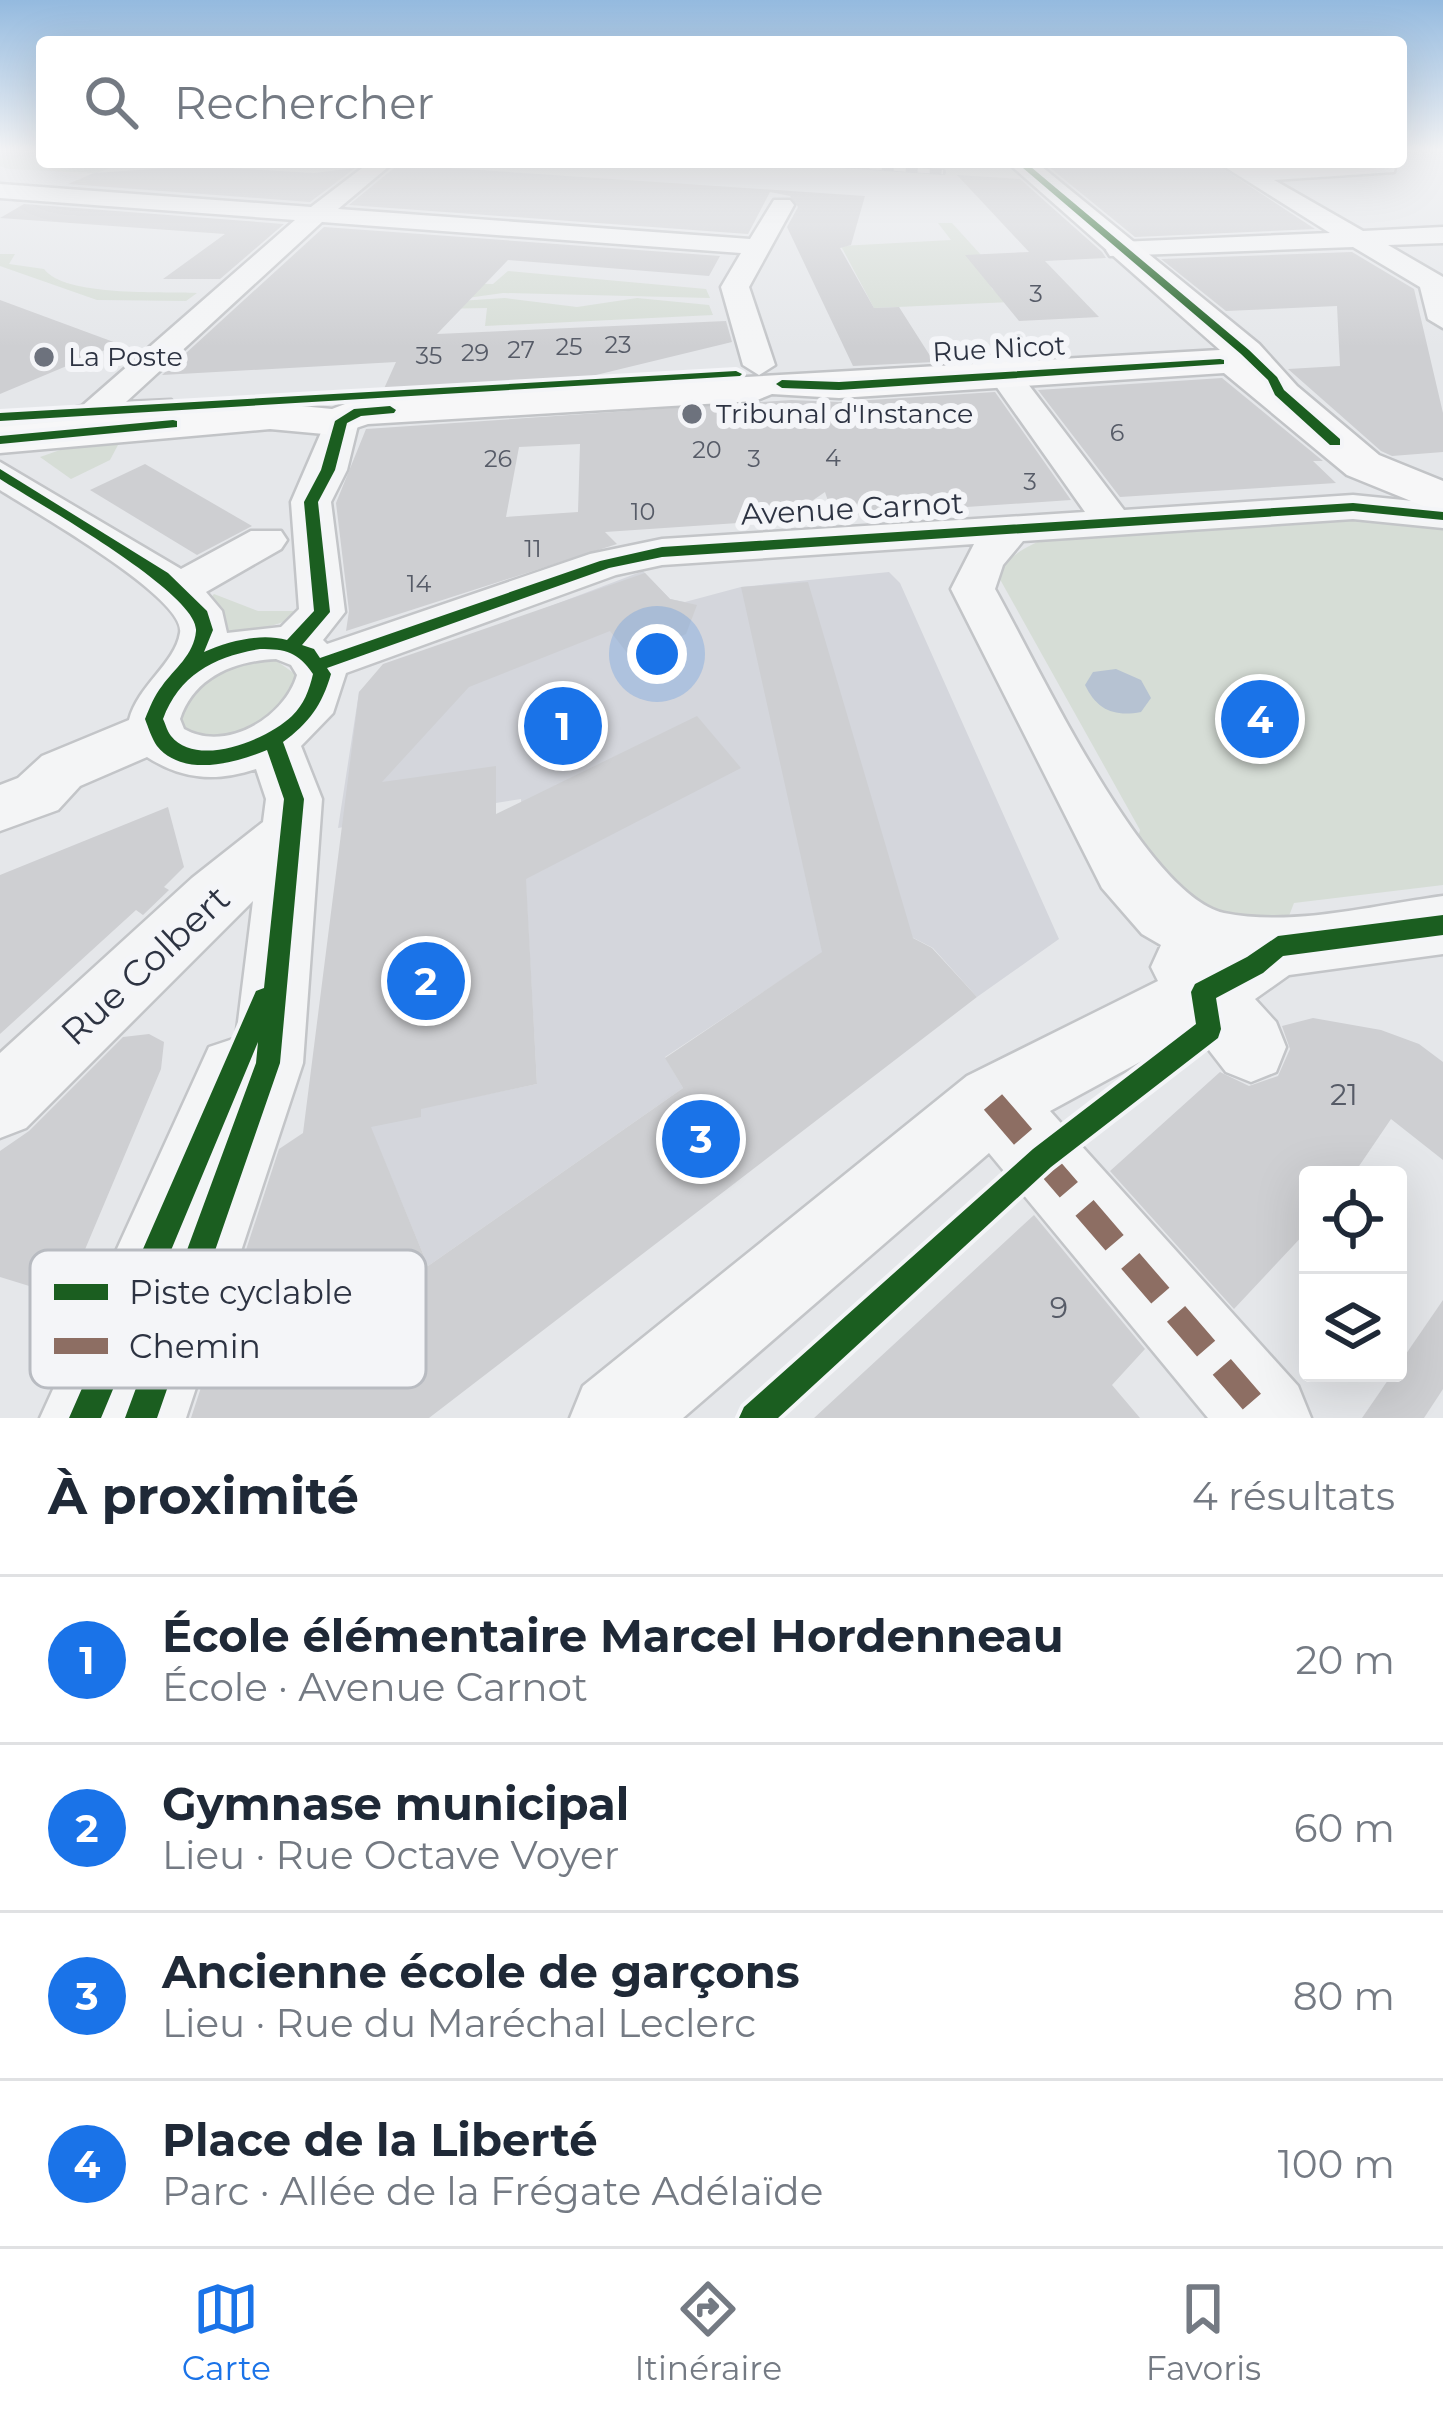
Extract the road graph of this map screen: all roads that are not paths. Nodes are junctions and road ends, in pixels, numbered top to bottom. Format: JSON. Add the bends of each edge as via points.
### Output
{"nodes":[{"id":1,"x":24,"y":215,"type":"edge"},
{"id":2,"x":315,"y":215,"type":"edge"},
{"id":3,"x":317,"y":215,"type":"edge"},
{"id":4,"x":777,"y":215,"type":"edge"},
{"id":5,"x":1080,"y":215,"type":"edge"},
{"id":6,"x":1319,"y":215,"type":"edge"},
{"id":7,"x":15,"y":220,"type":"dead end"},
{"id":8,"x":1443,"y":235,"type":"edge"},
{"id":9,"x":1357,"y":238,"type":"junction"},
{"id":10,"x":758,"y":248,"type":"junction"},
{"id":11,"x":1119,"y":250,"type":"junction"},
{"id":12,"x":1443,"y":319,"type":"edge"},
{"id":13,"x":1219,"y":349,"type":"junction"},
{"id":14,"x":1000,"y":369,"type":"junction"},
{"id":15,"x":763,"y":377,"type":"junction"},
{"id":16,"x":159,"y":407,"type":"junction"},
{"id":17,"x":96,"y":411,"type":"junction"},
{"id":18,"x":324,"y":415,"type":"junction"},
{"id":19,"x":0,"y":418,"type":"edge"},
{"id":20,"x":0,"y":439,"type":"edge"},
{"id":21,"x":1335,"y":442,"type":"junction"},
{"id":22,"x":0,"y":473,"type":"edge"},
{"id":23,"x":1443,"y":475,"type":"edge"},
{"id":24,"x":1353,"y":507,"type":"junction"},
{"id":25,"x":1431,"y":509,"type":"edge"},
{"id":26,"x":1113,"y":524,"type":"junction"},
{"id":27,"x":1010,"y":530,"type":"junction"},
{"id":28,"x":266,"y":540,"type":"dead end"},
{"id":29,"x":178,"y":589,"type":"junction"},
{"id":30,"x":305,"y":655,"type":"junction"},
{"id":31,"x":189,"y":669,"type":"junction"},
{"id":32,"x":156,"y":731,"type":"junction"},
{"id":33,"x":273,"y":740,"type":"junction"},
{"id":34,"x":43,"y":765,"type":"edge"},
{"id":35,"x":0,"y":808,"type":"edge"},
{"id":36,"x":293,"y":832,"type":"junction"},
{"id":37,"x":1123,"y":870,"type":"junction"},
{"id":38,"x":1443,"y":925,"type":"edge"},
{"id":39,"x":1273,"y":947,"type":"junction"},
{"id":40,"x":273,"y":977,"type":"junction"},
{"id":41,"x":1227,"y":1020,"type":"junction"},
{"id":42,"x":0,"y":1102,"type":"edge"},
{"id":43,"x":993,"y":1102,"type":"junction"},
{"id":44,"x":157,"y":1250,"type":"edge"},
{"id":45,"x":201,"y":1250,"type":"edge"},
{"id":46,"x":98,"y":1388,"type":"edge"},
{"id":47,"x":152,"y":1388,"type":"edge"},
{"id":48,"x":85,"y":1418,"type":"edge"},
{"id":49,"x":141,"y":1418,"type":"edge"},
{"id":50,"x":615,"y":1418,"type":"edge"},
{"id":51,"x":1266,"y":1418,"type":"edge"}],
"edges":[{"from":1,"to":7,"type":"street"},
{"from":2,"to":17,"type":"street"},
{"from":3,"to":10,"type":"street"},
{"from":4,"to":10,"type":"street"},
{"from":5,"to":11,"type":"main road"},
{"from":6,"to":9,"type":"street"},
{"from":8,"to":9,"type":"street"},
{"from":9,"to":11,"type":"street"},
{"from":9,"to":12,"type":"street","via":[[1433,284]]},
{"from":10,"to":15,"type":"street","via":[[735,291]]},
{"from":11,"to":13,"type":"main road"},
{"from":13,"to":14,"type":"main road","name":"Rue Nicot"},
{"from":13,"to":21,"type":"main road"},
{"from":14,"to":15,"type":"main road","name":"Rue Nicot"},
{"from":14,"to":26,"type":"street"},
{"from":15,"to":18,"type":"main road","name":"Rue Nicot"},
{"from":16,"to":17,"type":"main road","name":"Rue Nicot"},
{"from":16,"to":18,"type":"main road","name":"Rue Nicot"},
{"from":16,"to":20,"type":"street","via":[[32,424]]},
{"from":17,"to":19,"type":"main road","name":"Rue Nicot"},
{"from":18,"to":20,"type":"main road","name":"Rue Nicot"},
{"from":18,"to":30,"type":"street","via":[[334,454],[311,502],[322,612]]},
{"from":21,"to":23,"type":"main road"},
{"from":21,"to":24,"type":"street","via":[[1372,489]]},
{"from":21,"to":25,"type":"main road"},
{"from":22,"to":29,"type":"street"},
{"from":24,"to":25,"type":"street","name":"Avenue Carnot"},
{"from":24,"to":26,"type":"street","name":"Avenue Carnot"},
{"from":26,"to":27,"type":"street","name":"Avenue Carnot"},
{"from":27,"to":30,"type":"street","name":"Avenue Carnot","via":[[623,559]]},
{"from":27,"to":37,"type":"street","via":[[982,562],[973,589]]},
{"from":28,"to":29,"type":"street"},
{"from":29,"to":31,"type":"street","via":[[205,630]]},
{"from":30,"to":31,"type":"street","via":[[233,647]]},
{"from":30,"to":33,"type":"street","via":[[322,685],[311,709]]},
{"from":31,"to":32,"type":"street","via":[[157,706]]},
{"from":32,"to":33,"type":"street","via":[[171,749],[200,758]]},
{"from":32,"to":34,"type":"street"},
{"from":33,"to":36,"type":"street","via":[[294,799]]},
{"from":34,"to":35,"type":"street","via":[[38,794]]},
{"from":36,"to":40,"type":"street"},
{"from":36,"to":42,"type":"street","name":"Rue Colbert"},
{"from":37,"to":39,"type":"street","via":[[1187,929],[1213,941]]},
{"from":37,"to":41,"type":"street","via":[[1150,921]]},
{"from":38,"to":39,"type":"street"},
{"from":39,"to":41,"type":"street"},
{"from":40,"to":44,"type":"street"},
{"from":40,"to":45,"type":"street","via":[[268,1064]]},
{"from":41,"to":43,"type":"street"},
{"from":43,"to":50,"type":"street"},
{"from":43,"to":51,"type":"street"},
{"from":46,"to":48,"type":"street"},
{"from":47,"to":49,"type":"street"}]}
